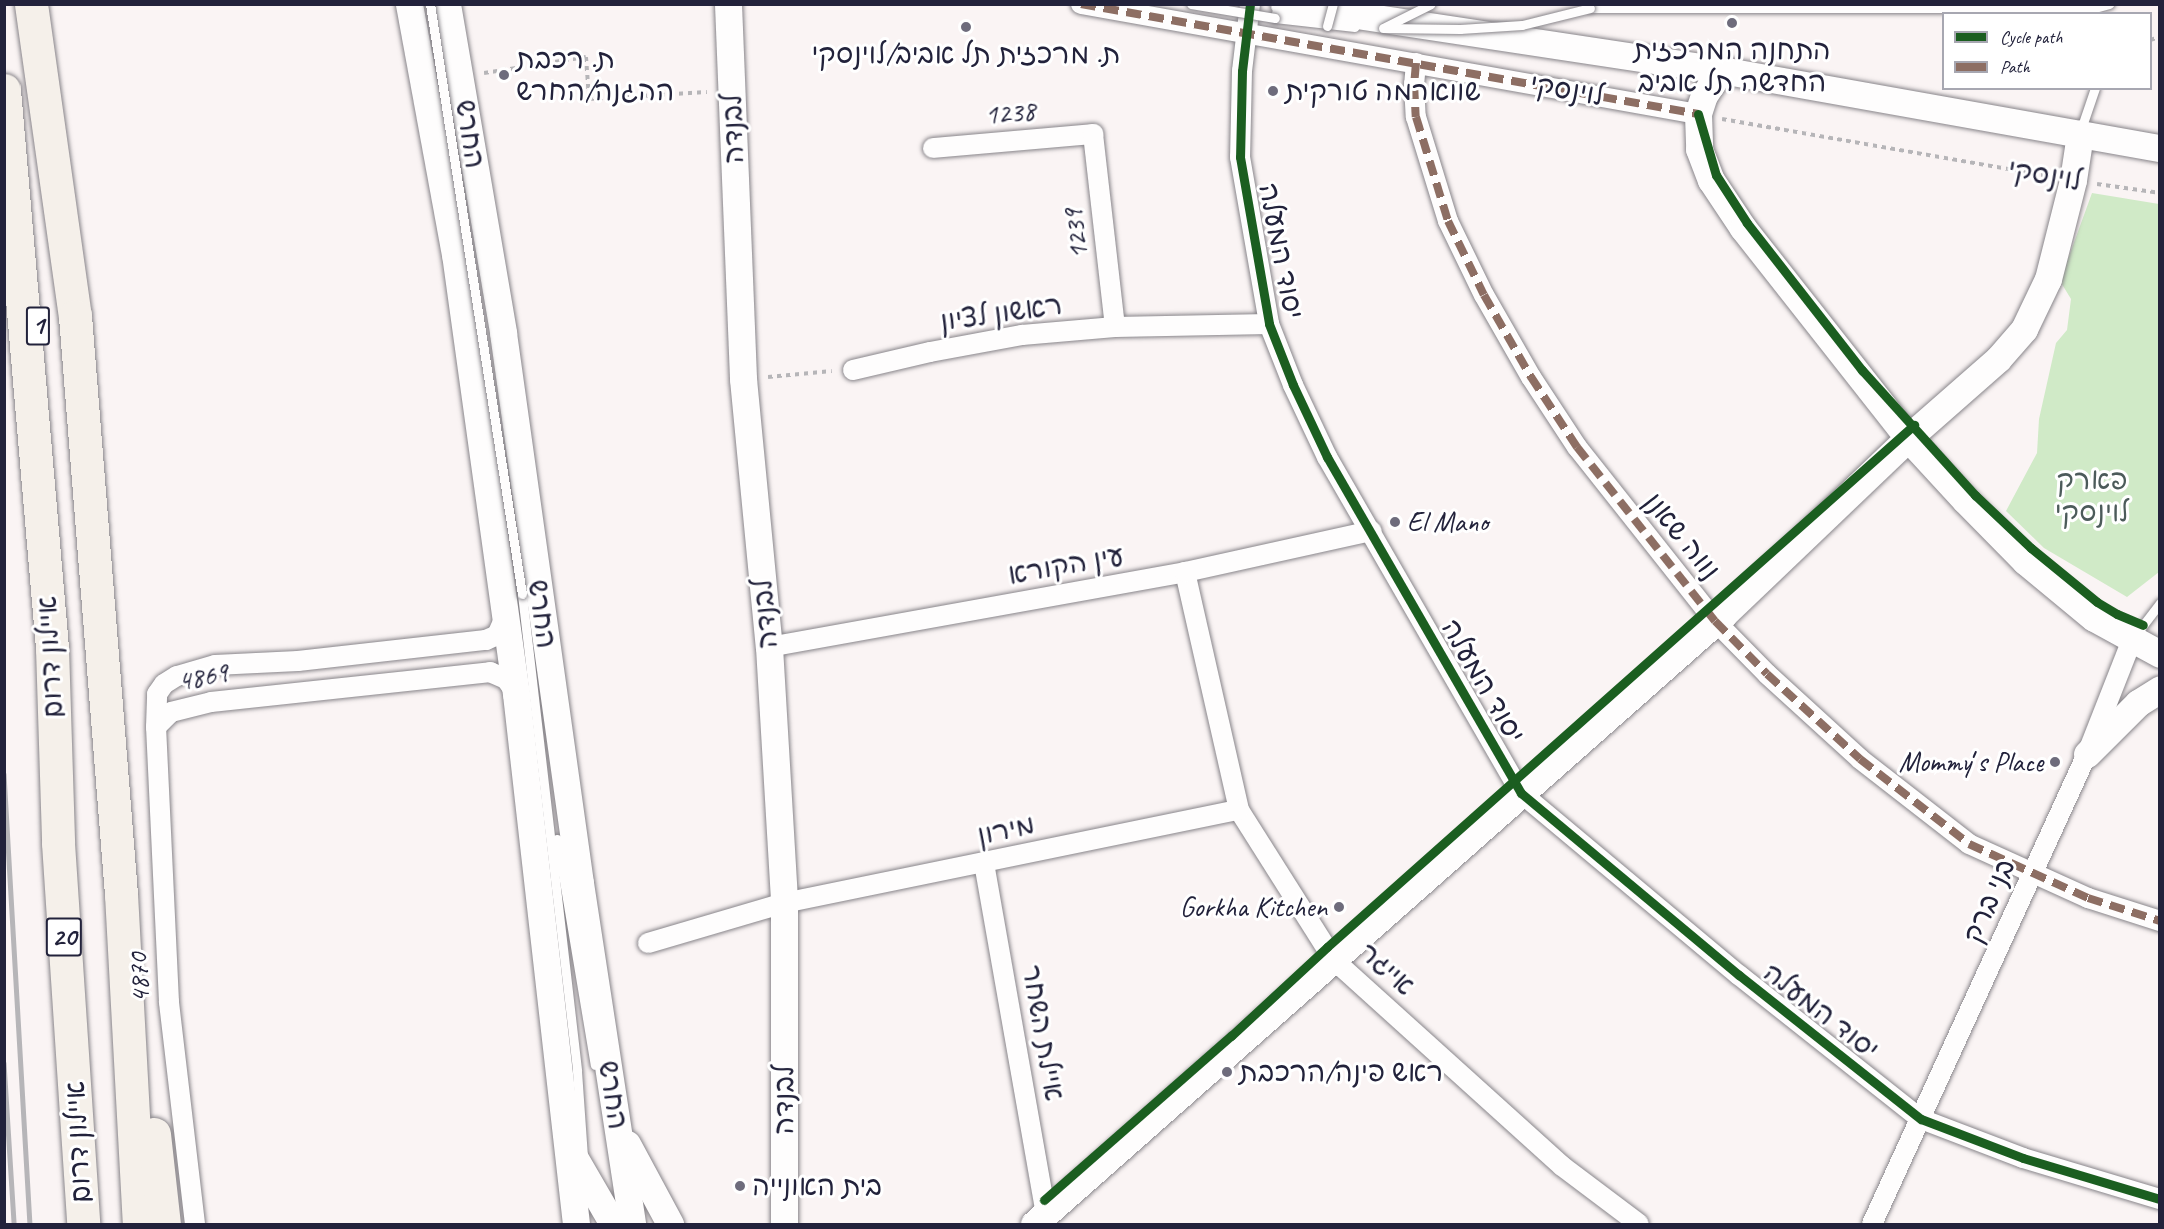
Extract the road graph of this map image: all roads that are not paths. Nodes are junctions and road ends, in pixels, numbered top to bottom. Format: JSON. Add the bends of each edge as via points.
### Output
{"nodes":[{"id":1,"x":25,"y":4,"type":"edge"},
{"id":2,"x":31,"y":4,"type":"edge"},
{"id":3,"x":409,"y":4,"type":"edge"},
{"id":4,"x":430,"y":4,"type":"edge"},
{"id":5,"x":447,"y":4,"type":"edge"},
{"id":6,"x":728,"y":4,"type":"edge"},
{"id":7,"x":1081,"y":4,"type":"edge"},
{"id":8,"x":1191,"y":4,"type":"edge"},
{"id":9,"x":1250,"y":4,"type":"edge"},
{"id":10,"x":1279,"y":4,"type":"edge"},
{"id":11,"x":1333,"y":4,"type":"edge"},
{"id":12,"x":1431,"y":4,"type":"edge"},
{"id":13,"x":2109,"y":4,"type":"edge"},
{"id":14,"x":1280,"y":11,"type":"edge"},
{"id":15,"x":1327,"y":26,"type":"junction"},
{"id":16,"x":1361,"y":27,"type":"dead end"},
{"id":17,"x":1372,"y":28,"type":"dead end"},
{"id":18,"x":1383,"y":28,"type":"junction"},
{"id":19,"x":1449,"y":29,"type":"junction"},
{"id":20,"x":1245,"y":34,"type":"junction"},
{"id":21,"x":1416,"y":63,"type":"junction"},
{"id":22,"x":1720,"y":70,"type":"junction"},
{"id":23,"x":4,"y":90,"type":"edge"},
{"id":24,"x":2094,"y":90,"type":"edge"},
{"id":25,"x":1698,"y":114,"type":"junction"},
{"id":26,"x":1093,"y":134,"type":"joint"},
{"id":27,"x":2080,"y":134,"type":"junction"},
{"id":28,"x":933,"y":148,"type":"dead end"},
{"id":29,"x":2160,"y":148,"type":"edge"},
{"id":30,"x":1269,"y":324,"type":"junction"},
{"id":31,"x":1115,"y":327,"type":"junction"},
{"id":32,"x":853,"y":370,"type":"road end"},
{"id":33,"x":1908,"y":438,"type":"junction"},
{"id":34,"x":1372,"y":531,"type":"junction"},
{"id":35,"x":1185,"y":572,"type":"junction"},
{"id":36,"x":2160,"y":603,"type":"edge"},
{"id":37,"x":505,"y":617,"type":"junction"},
{"id":38,"x":1715,"y":621,"type":"junction"},
{"id":39,"x":2132,"y":640,"type":"junction"},
{"id":40,"x":769,"y":647,"type":"junction"},
{"id":41,"x":52,"y":648,"type":"junction"},
{"id":42,"x":2160,"y":654,"type":"edge"},
{"id":43,"x":2160,"y":689,"type":"edge"},
{"id":44,"x":516,"y":694,"type":"junction"},
{"id":45,"x":536,"y":712,"type":"junction"},
{"id":46,"x":156,"y":727,"type":"junction"},
{"id":47,"x":2087,"y":754,"type":"junction"},
{"id":48,"x":1521,"y":793,"type":"junction"},
{"id":49,"x":1239,"y":810,"type":"junction"},
{"id":50,"x":984,"y":863,"type":"junction"},
{"id":51,"x":2032,"y":873,"type":"junction"},
{"id":52,"x":121,"y":894,"type":"junction"},
{"id":53,"x":784,"y":903,"type":"junction"},
{"id":54,"x":2160,"y":921,"type":"edge"},
{"id":55,"x":648,"y":943,"type":"dead end"},
{"id":56,"x":1334,"y":960,"type":"junction"},
{"id":57,"x":1921,"y":1119,"type":"junction"},
{"id":58,"x":618,"y":1127,"type":"junction"},
{"id":59,"x":565,"y":1141,"type":"junction"},
{"id":60,"x":585,"y":1175,"type":"junction"},
{"id":61,"x":2160,"y":1199,"type":"edge"},
{"id":62,"x":1040,"y":1219,"type":"edge"},
{"id":63,"x":83,"y":1224,"type":"edge"},
{"id":64,"x":139,"y":1224,"type":"edge"},
{"id":65,"x":164,"y":1224,"type":"edge"},
{"id":66,"x":195,"y":1224,"type":"edge"},
{"id":67,"x":576,"y":1224,"type":"edge"},
{"id":68,"x":583,"y":1224,"type":"edge"},
{"id":69,"x":613,"y":1224,"type":"edge"},
{"id":70,"x":632,"y":1224,"type":"edge"},
{"id":71,"x":670,"y":1224,"type":"edge"},
{"id":72,"x":784,"y":1224,"type":"edge"},
{"id":73,"x":1639,"y":1224,"type":"edge"},
{"id":74,"x":1872,"y":1224,"type":"edge"}],
"edges":[{"from":1,"to":41,"type":"highway","number":"1"},
{"from":2,"to":52,"type":"highway","via":[[75,316]]},
{"from":3,"to":37,"type":"street","name":"החרש","via":[[455,254]]},
{"from":4,"to":45,"type":"lane","bridge":true,"via":[[522,594]]},
{"from":5,"to":58,"type":"street","name":"החרש","via":[[503,333]]},
{"from":6,"to":40,"type":"street","name":"לבנדה","via":[[743,379]]},
{"from":7,"to":20,"type":"street","name":"לוינסקי"},
{"from":8,"to":14,"type":"lane","bridge":true},
{"from":9,"to":20,"type":"street","name":"יסוד המעלה"},
{"from":10,"to":14,"type":"lane"},
{"from":11,"to":15,"type":"lane","bridge":true},
{"from":12,"to":18,"type":"lane","bridge":true},
{"from":13,"to":19,"type":"lane","bridge":true,"via":[[2095,8],[1590,8],[1522,25]]},
{"from":14,"to":15,"type":"lane"},
{"from":14,"to":19,"type":"street","name":"לוינסקי"},
{"from":15,"to":16,"type":"lane"},
{"from":17,"to":18,"type":"lane"},
{"from":18,"to":19,"type":"lane","bridge":true},
{"from":19,"to":22,"type":"street","name":"לוינסקי"},
{"from":20,"to":21,"type":"street","name":"לוינסקי"},
{"from":20,"to":30,"type":"street","name":"יסוד המעלה","via":[[1240,157]]},
{"from":21,"to":25,"type":"street","name":"לוינסקי"},
{"from":21,"to":38,"type":"street","name":"נווה שאנן","via":[[1416,117],[1448,221],[1484,295],[1577,447]]},
{"from":22,"to":25,"type":"street","via":[[1704,95]]},
{"from":22,"to":27,"type":"street","name":"לוינסקי"},
{"from":23,"to":41,"type":"highway","name":"איילון דרום","number":"20"},
{"from":24,"to":27,"type":"lane"},
{"from":25,"to":33,"type":"street","via":[[1699,149],[1711,180],[1743,228]]},
{"from":26,"to":28,"type":"street","name":"1238"},
{"from":26,"to":31,"type":"street","name":"1239"},
{"from":27,"to":29,"type":"street","name":"לוינסקי"},
{"from":27,"to":33,"type":"street","via":[[2073,180],[2048,279],[2024,329],[1998,359]]},
{"from":30,"to":31,"type":"street","name":"ראשון לציון"},
{"from":30,"to":34,"type":"street","name":"יסוד המעלה","via":[[1327,457]]},
{"from":31,"to":32,"type":"street","name":"ראשון לציון","via":[[1022,335]]},
{"from":33,"to":38,"type":"street"},
{"from":33,"to":39,"type":"street","via":[[2025,561],[2094,618]]},
{"from":34,"to":35,"type":"street","name":"עין הקורא"},
{"from":34,"to":48,"type":"street","name":"יסוד המעלה"},
{"from":35,"to":40,"type":"street","name":"עין הקורא"},
{"from":35,"to":49,"type":"street","name":"אייגר"},
{"from":36,"to":39,"type":"lane","name":"בני ברק"},
{"from":37,"to":44,"type":"street","name":"החרש"},
{"from":37,"to":46,"type":"street","name":"4869","via":[[497,635],[486,640],[190,670],[164,684],[157,694]]},
{"from":38,"to":48,"type":"street"},
{"from":38,"to":51,"type":"street","name":"נווה שאנן","via":[[1860,759],[1969,844]]},
{"from":39,"to":42,"type":"street"},
{"from":39,"to":47,"type":"street","name":"בני ברק"},
{"from":40,"to":53,"type":"street","name":"לבנדה"},
{"from":41,"to":63,"type":"highway","name":"איילון דרום","number":"20","via":[[58,843]]},
{"from":43,"to":47,"type":"street","via":[[2138,703]]},
{"from":44,"to":46,"type":"street","name":"4869","via":[[506,679],[490,672],[212,702],[171,712]]},
{"from":44,"to":59,"type":"street","name":"החרש"},
{"from":45,"to":58,"type":"lane","via":[[586,1025],[596,1069]]},
{"from":45,"to":60,"type":"lane"},
{"from":46,"to":66,"type":"street","name":"4870","via":[[169,1002]]},
{"from":47,"to":51,"type":"street","name":"בני ברק"},
{"from":48,"to":56,"type":"street"},
{"from":48,"to":57,"type":"street","name":"יסוד המעלה","via":[[1739,975]]},
{"from":49,"to":50,"type":"street","name":"מירון"},
{"from":49,"to":56,"type":"street","name":"אייגר"},
{"from":50,"to":53,"type":"street","name":"מירון"},
{"from":50,"to":62,"type":"street","name":"איילת השחר"},
{"from":51,"to":54,"type":"street","name":"נווה שאנן","via":[[2088,898]]},
{"from":51,"to":57,"type":"street","name":"בני ברק"},
{"from":52,"to":64,"type":"highway"},
{"from":52,"to":65,"type":"highway"},
{"from":53,"to":55,"type":"street","name":"מירון"},
{"from":53,"to":72,"type":"street","name":"לבנדה"},
{"from":56,"to":62,"type":"street"},
{"from":56,"to":73,"type":"street","name":"אייגר","via":[[1562,1166]]},
{"from":57,"to":61,"type":"street","name":"יסוד המעלה","via":[[2023,1158]]},
{"from":57,"to":74,"type":"street","name":"בני ברק"},
{"from":58,"to":70,"type":"street","name":"החרש"},
{"from":58,"to":71,"type":"street"},
{"from":59,"to":60,"type":"street"},
{"from":59,"to":67,"type":"street","name":"החרש"},
{"from":60,"to":68,"type":"lane"},
{"from":60,"to":69,"type":"street"}]}
